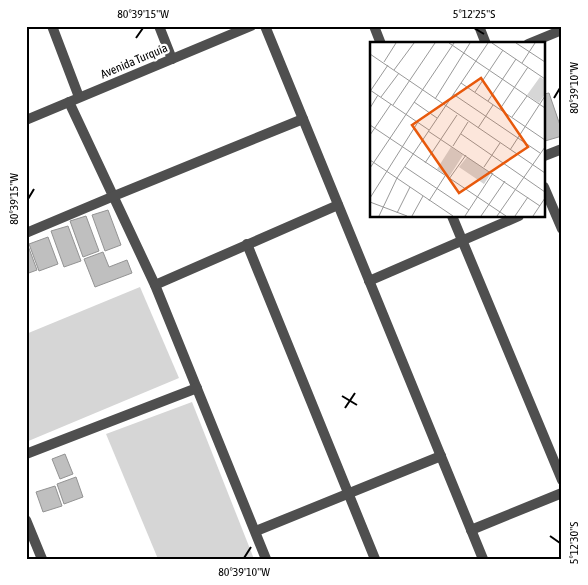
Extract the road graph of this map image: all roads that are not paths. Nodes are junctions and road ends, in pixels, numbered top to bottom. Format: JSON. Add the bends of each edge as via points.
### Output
{"nodes":[{"id":1,"x":52,"y":26,"type":"edge"},
{"id":2,"x":159,"y":26,"type":"edge"},
{"id":3,"x":251,"y":26,"type":"edge"},
{"id":4,"x":265,"y":26,"type":"edge"},
{"id":5,"x":374,"y":26,"type":"edge"},
{"id":6,"x":479,"y":26,"type":"edge"},
{"id":7,"x":562,"y":30,"type":"edge"},
{"id":8,"x":380,"y":42,"type":"edge"},
{"id":9,"x":485,"y":42,"type":"edge"},
{"id":10,"x":533,"y":42,"type":"edge"},
{"id":11,"x":172,"y":59,"type":"junction"},
{"id":12,"x":79,"y":97,"type":"junction"},
{"id":13,"x":69,"y":102,"type":"junction"},
{"id":14,"x":303,"y":119,"type":"junction"},
{"id":15,"x":26,"y":120,"type":"edge"},
{"id":16,"x":562,"y":149,"type":"edge"},
{"id":17,"x":546,"y":155,"type":"edge"},
{"id":18,"x":114,"y":196,"type":"junction"},
{"id":19,"x":548,"y":204,"type":"edge"},
{"id":20,"x":338,"y":205,"type":"junction"},
{"id":21,"x":453,"y":218,"type":"edge"},
{"id":22,"x":514,"y":218,"type":"edge"},
{"id":23,"x":562,"y":230,"type":"edge"},
{"id":24,"x":26,"y":233,"type":"edge"},
{"id":25,"x":462,"y":240,"type":"junction"},
{"id":26,"x":247,"y":244,"type":"junction"},
{"id":27,"x":369,"y":281,"type":"junction"},
{"id":28,"x":155,"y":285,"type":"junction"},
{"id":29,"x":197,"y":388,"type":"junction"},
{"id":30,"x":26,"y":454,"type":"edge"},
{"id":31,"x":440,"y":456,"type":"junction"},
{"id":32,"x":562,"y":480,"type":"edge"},
{"id":33,"x":562,"y":493,"type":"edge"},
{"id":34,"x":348,"y":494,"type":"junction"},
{"id":35,"x":26,"y":520,"type":"edge"},
{"id":36,"x":471,"y":530,"type":"junction"},
{"id":37,"x":256,"y":531,"type":"junction"},
{"id":38,"x":42,"y":559,"type":"edge"},
{"id":39,"x":266,"y":559,"type":"edge"},
{"id":40,"x":375,"y":559,"type":"edge"},
{"id":41,"x":483,"y":559,"type":"edge"}],
"edges":[{"from":1,"to":12,"type":"street"},
{"from":2,"to":11,"type":"street"},
{"from":3,"to":11,"type":"street","name":"Avenida Turquía"},
{"from":4,"to":14,"type":"street"},
{"from":5,"to":8,"type":"street"},
{"from":6,"to":9,"type":"street"},
{"from":7,"to":10,"type":"street"},
{"from":11,"to":12,"type":"street","name":"Avenida Turquía"},
{"from":12,"to":13,"type":"street","name":"Avenida Turquía"},
{"from":13,"to":15,"type":"street","name":"Avenida Turquía"},
{"from":13,"to":18,"type":"street"},
{"from":14,"to":18,"type":"street"},
{"from":14,"to":20,"type":"street"},
{"from":16,"to":17,"type":"street"},
{"from":18,"to":24,"type":"street"},
{"from":18,"to":28,"type":"street"},
{"from":19,"to":23,"type":"street"},
{"from":20,"to":26,"type":"street"},
{"from":20,"to":27,"type":"street"},
{"from":21,"to":25,"type":"street"},
{"from":22,"to":25,"type":"street"},
{"from":25,"to":27,"type":"street"},
{"from":25,"to":32,"type":"street"},
{"from":26,"to":28,"type":"street"},
{"from":26,"to":34,"type":"street"},
{"from":27,"to":31,"type":"street"},
{"from":28,"to":29,"type":"street"},
{"from":29,"to":30,"type":"street"},
{"from":29,"to":37,"type":"street"},
{"from":31,"to":34,"type":"street"},
{"from":31,"to":36,"type":"street"},
{"from":33,"to":36,"type":"street"},
{"from":34,"to":37,"type":"street"},
{"from":34,"to":40,"type":"street"},
{"from":35,"to":38,"type":"street"},
{"from":36,"to":41,"type":"street"},
{"from":37,"to":39,"type":"street"}]}
